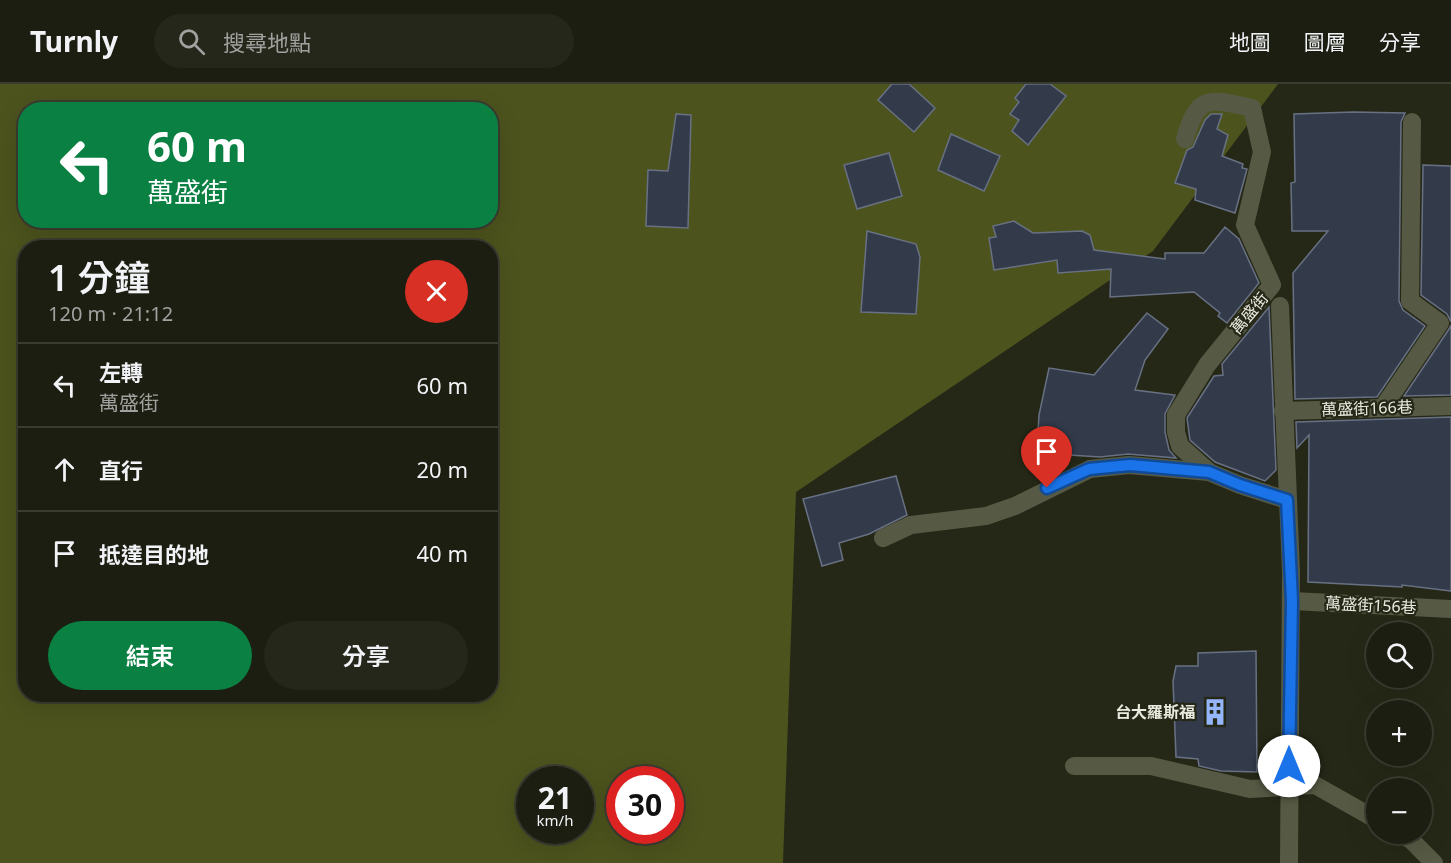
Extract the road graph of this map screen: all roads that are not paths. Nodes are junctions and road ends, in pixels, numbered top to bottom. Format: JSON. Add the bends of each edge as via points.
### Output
{"nodes":[{"id":1,"x":1412,"y":122,"type":"dead end"},
{"id":2,"x":1185,"y":139,"type":"dead end"},
{"id":3,"x":1280,"y":306,"type":"dead end"},
{"id":4,"x":1445,"y":316,"type":"edge"},
{"id":5,"x":1384,"y":406,"type":"junction"},
{"id":6,"x":1451,"y":406,"type":"edge"},
{"id":7,"x":1283,"y":411,"type":"junction"},
{"id":8,"x":1209,"y":472,"type":"junction"},
{"id":9,"x":1287,"y":500,"type":"junction"},
{"id":10,"x":882,"y":538,"type":"dead end"},
{"id":11,"x":1292,"y":601,"type":"junction"},
{"id":12,"x":1451,"y":609,"type":"edge"},
{"id":13,"x":1074,"y":766,"type":"dead end"},
{"id":14,"x":1289,"y":787,"type":"junction"},
{"id":15,"x":1366,"y":814,"type":"edge"},
{"id":16,"x":1415,"y":844,"type":"edge"},
{"id":17,"x":1289,"y":863,"type":"edge"},
{"id":18,"x":1434,"y":863,"type":"edge"}],
"edges":[{"from":1,"to":4,"type":"street","via":[[1410,301]]},
{"from":2,"to":8,"type":"street","name":"萬盛街","via":[[1192,115],[1215,100],[1252,108],[1262,152],[1245,225],[1272,285],[1207,365],[1176,415],[1180,446]]},
{"from":3,"to":7,"type":"street"},
{"from":4,"to":5,"type":"street"},
{"from":5,"to":6,"type":"street","name":"萬盛街166巷"},
{"from":5,"to":7,"type":"street","name":"萬盛街166巷"},
{"from":7,"to":9,"type":"street"},
{"from":8,"to":9,"type":"street","name":"萬盛街"},
{"from":8,"to":10,"type":"street","via":[[1130,465],[1089,469],[986,516],[911,525]]},
{"from":9,"to":11,"type":"street"},
{"from":11,"to":12,"type":"street","name":"萬盛街156巷"},
{"from":11,"to":14,"type":"street"},
{"from":13,"to":14,"type":"street","via":[[1151,766],[1250,789]]},
{"from":14,"to":15,"type":"street","via":[[1315,785]]},
{"from":14,"to":17,"type":"street"},
{"from":16,"to":18,"type":"street"}]}
